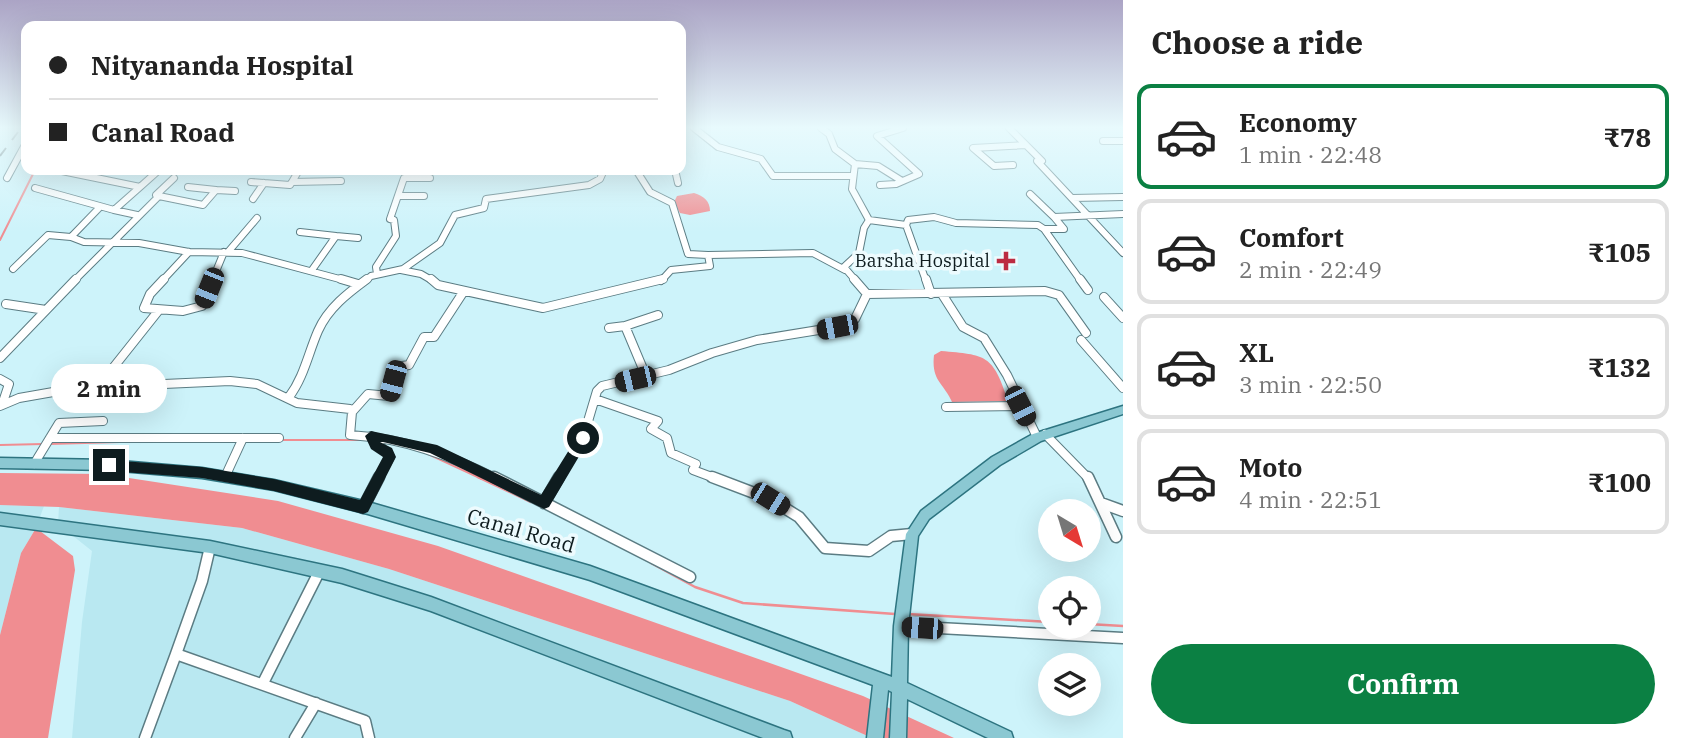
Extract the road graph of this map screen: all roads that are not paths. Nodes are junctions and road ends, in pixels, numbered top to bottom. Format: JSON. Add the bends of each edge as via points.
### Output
{"nodes":[{"id":1,"x":15,"y":162,"type":"edge"},
{"id":2,"x":764,"y":162,"type":"edge"},
{"id":3,"x":906,"y":162,"type":"edge"},
{"id":4,"x":990,"y":162,"type":"edge"},
{"id":5,"x":1038,"y":162,"type":"edge"},
{"id":6,"x":855,"y":164,"type":"joint"},
{"id":7,"x":1013,"y":164,"type":"dead end"},
{"id":8,"x":77,"y":175,"type":"edge"},
{"id":9,"x":154,"y":175,"type":"edge"},
{"id":10,"x":296,"y":175,"type":"edge"},
{"id":11,"x":602,"y":175,"type":"edge"},
{"id":12,"x":638,"y":175,"type":"edge"},
{"id":13,"x":676,"y":175,"type":"edge"},
{"id":14,"x":852,"y":176,"type":"junction"},
{"id":15,"x":7,"y":177,"type":"dead end"},
{"id":16,"x":174,"y":178,"type":"dead end"},
{"id":17,"x":430,"y":178,"type":"dead end"},
{"id":18,"x":341,"y":181,"type":"dead end"},
{"id":19,"x":902,"y":181,"type":"junction"},
{"id":20,"x":251,"y":182,"type":"dead end"},
{"id":21,"x":292,"y":182,"type":"junction"},
{"id":22,"x":264,"y":183,"type":"junction"},
{"id":23,"x":678,"y":183,"type":"dead end"},
{"id":24,"x":880,"y":185,"type":"dead end"},
{"id":25,"x":188,"y":187,"type":"dead end"},
{"id":26,"x":35,"y":188,"type":"dead end"},
{"id":27,"x":137,"y":190,"type":"junction"},
{"id":28,"x":216,"y":190,"type":"junction"},
{"id":29,"x":235,"y":191,"type":"dead end"},
{"id":30,"x":1030,"y":194,"type":"dead end"},
{"id":31,"x":157,"y":196,"type":"junction"},
{"id":32,"x":398,"y":196,"type":"junction"},
{"id":33,"x":424,"y":196,"type":"dead end"},
{"id":34,"x":1123,"y":197,"type":"edge"},
{"id":35,"x":1072,"y":198,"type":"junction"},
{"id":36,"x":253,"y":199,"type":"dead end"},
{"id":37,"x":150,"y":203,"type":"junction"},
{"id":38,"x":161,"y":206,"type":"dead end"},
{"id":39,"x":100,"y":207,"type":"junction"},
{"id":40,"x":114,"y":210,"type":"junction"},
{"id":41,"x":1123,"y":214,"type":"edge"},
{"id":42,"x":137,"y":215,"type":"junction"},
{"id":43,"x":1086,"y":215,"type":"junction"},
{"id":44,"x":1054,"y":217,"type":"junction"},
{"id":45,"x":257,"y":218,"type":"dead end"},
{"id":46,"x":869,"y":220,"type":"junction"},
{"id":47,"x":906,"y":225,"type":"junction"},
{"id":48,"x":1044,"y":229,"type":"junction"},
{"id":49,"x":300,"y":232,"type":"dead end"},
{"id":50,"x":336,"y":236,"type":"junction"},
{"id":51,"x":71,"y":237,"type":"junction"},
{"id":52,"x":358,"y":238,"type":"dead end"},
{"id":53,"x":112,"y":244,"type":"junction"},
{"id":54,"x":189,"y":252,"type":"junction"},
{"id":55,"x":226,"y":252,"type":"junction"},
{"id":56,"x":1123,"y":253,"type":"edge"},
{"id":57,"x":708,"y":255,"type":"junction"},
{"id":58,"x":13,"y":269,"type":"dead end"},
{"id":59,"x":312,"y":270,"type":"junction"},
{"id":60,"x":401,"y":270,"type":"junction"},
{"id":61,"x":845,"y":270,"type":"junction"},
{"id":62,"x":377,"y":274,"type":"junction"},
{"id":63,"x":359,"y":284,"type":"junction"},
{"id":64,"x":1088,"y":290,"type":"dead end"},
{"id":65,"x":464,"y":291,"type":"junction"},
{"id":66,"x":867,"y":294,"type":"junction"},
{"id":67,"x":930,"y":294,"type":"junction"},
{"id":68,"x":942,"y":294,"type":"junction"},
{"id":69,"x":1104,"y":297,"type":"dead end"},
{"id":70,"x":6,"y":304,"type":"dead end"},
{"id":71,"x":46,"y":310,"type":"junction"},
{"id":72,"x":159,"y":310,"type":"junction"},
{"id":73,"x":658,"y":315,"type":"dead end"},
{"id":74,"x":1123,"y":318,"type":"edge"},
{"id":75,"x":625,"y":326,"type":"junction"},
{"id":76,"x":609,"y":328,"type":"dead end"},
{"id":77,"x":0,"y":358,"type":"edge"},
{"id":78,"x":646,"y":376,"type":"junction"},
{"id":79,"x":0,"y":379,"type":"edge"},
{"id":80,"x":97,"y":388,"type":"junction"},
{"id":81,"x":1123,"y":388,"type":"edge"},
{"id":82,"x":289,"y":397,"type":"junction"},
{"id":83,"x":595,"y":399,"type":"junction"},
{"id":84,"x":1,"y":405,"type":"edge"},
{"id":85,"x":1020,"y":406,"type":"junction"},
{"id":86,"x":946,"y":407,"type":"dead end"},
{"id":87,"x":1123,"y":410,"type":"edge"},
{"id":88,"x":352,"y":412,"type":"junction"},
{"id":89,"x":103,"y":421,"type":"dead end"},
{"id":90,"x":1041,"y":435,"type":"junction"},
{"id":91,"x":371,"y":436,"type":"junction"},
{"id":92,"x":243,"y":438,"type":"junction"},
{"id":93,"x":279,"y":438,"type":"dead end"},
{"id":94,"x":49,"y":440,"type":"junction"},
{"id":95,"x":0,"y":463,"type":"edge"},
{"id":96,"x":34,"y":464,"type":"junction"},
{"id":97,"x":225,"y":477,"type":"junction"},
{"id":98,"x":1099,"y":499,"type":"edge"},
{"id":99,"x":544,"y":503,"type":"junction"},
{"id":100,"x":1101,"y":503,"type":"joint"},
{"id":101,"x":363,"y":508,"type":"junction"},
{"id":102,"x":1123,"y":511,"type":"edge"},
{"id":103,"x":0,"y":519,"type":"edge"},
{"id":104,"x":912,"y":534,"type":"junction"},
{"id":105,"x":1116,"y":537,"type":"dead end"},
{"id":106,"x":210,"y":547,"type":"junction"},
{"id":107,"x":320,"y":570,"type":"junction"},
{"id":108,"x":690,"y":577,"type":"dead end"},
{"id":109,"x":902,"y":619,"type":"junction"},
{"id":110,"x":1123,"y":638,"type":"edge"},
{"id":111,"x":176,"y":654,"type":"junction"},
{"id":112,"x":881,"y":681,"type":"junction"},
{"id":113,"x":263,"y":683,"type":"junction"},
{"id":114,"x":899,"y":691,"type":"junction"},
{"id":115,"x":316,"y":703,"type":"junction"},
{"id":116,"x":145,"y":738,"type":"edge"},
{"id":117,"x":295,"y":738,"type":"edge"},
{"id":118,"x":369,"y":738,"type":"edge"},
{"id":119,"x":784,"y":738,"type":"edge"},
{"id":120,"x":874,"y":738,"type":"edge"},
{"id":121,"x":898,"y":738,"type":"edge"},
{"id":122,"x":1005,"y":738,"type":"edge"}],
"edges":[{"from":1,"to":15,"type":"street"},
{"from":2,"to":14,"type":"street","via":[[774,176]]},
{"from":3,"to":19,"type":"street","via":[[918,171]]},
{"from":4,"to":7,"type":"street"},
{"from":5,"to":35,"type":"street"},
{"from":6,"to":14,"type":"street"},
{"from":6,"to":19,"type":"street","via":[[878,166]]},
{"from":8,"to":27,"type":"street"},
{"from":9,"to":27,"type":"street"},
{"from":10,"to":21,"type":"street"},
{"from":11,"to":60,"type":"street","via":[[589,185],[486,199],[484,208],[456,215],[440,243]]},
{"from":12,"to":57,"type":"street","via":[[656,199],[673,203],[688,254]]},
{"from":13,"to":23,"type":"street"},
{"from":14,"to":46,"type":"street","via":[[852,192]]},
{"from":16,"to":31,"type":"street"},
{"from":17,"to":32,"type":"street","via":[[404,178]]},
{"from":18,"to":21,"type":"street"},
{"from":19,"to":24,"type":"street"},
{"from":20,"to":22,"type":"street"},
{"from":21,"to":22,"type":"street"},
{"from":22,"to":36,"type":"street"},
{"from":25,"to":28,"type":"street"},
{"from":26,"to":39,"type":"street"},
{"from":27,"to":31,"type":"street"},
{"from":27,"to":40,"type":"street"},
{"from":28,"to":29,"type":"street"},
{"from":28,"to":31,"type":"street","via":[[203,205]]},
{"from":30,"to":44,"type":"street"},
{"from":31,"to":37,"type":"street"},
{"from":32,"to":33,"type":"street"},
{"from":32,"to":62,"type":"street","via":[[390,219],[396,236],[376,267]]},
{"from":34,"to":35,"type":"street"},
{"from":35,"to":43,"type":"street"},
{"from":37,"to":38,"type":"street"},
{"from":37,"to":42,"type":"street"},
{"from":39,"to":40,"type":"street"},
{"from":39,"to":51,"type":"street"},
{"from":40,"to":42,"type":"street"},
{"from":41,"to":43,"type":"street"},
{"from":42,"to":53,"type":"street"},
{"from":43,"to":44,"type":"street"},
{"from":43,"to":56,"type":"street"},
{"from":44,"to":48,"type":"street","via":[[1064,229]]},
{"from":45,"to":55,"type":"street"},
{"from":46,"to":47,"type":"street"},
{"from":46,"to":61,"type":"street","via":[[859,253]]},
{"from":47,"to":48,"type":"street","via":[[908,220],[934,217],[956,223],[1038,225]]},
{"from":47,"to":67,"type":"street"},
{"from":48,"to":64,"type":"street"},
{"from":49,"to":50,"type":"street"},
{"from":50,"to":52,"type":"street"},
{"from":50,"to":59,"type":"street"},
{"from":51,"to":53,"type":"street"},
{"from":51,"to":58,"type":"street","via":[[48,235]]},
{"from":53,"to":54,"type":"street","via":[[139,243]]},
{"from":53,"to":71,"type":"street"},
{"from":54,"to":55,"type":"street"},
{"from":54,"to":72,"type":"street","via":[[144,303],[144,308]]},
{"from":55,"to":59,"type":"street"},
{"from":55,"to":72,"type":"street","via":[[202,306]]},
{"from":57,"to":61,"type":"street","via":[[813,253]]},
{"from":57,"to":65,"type":"street","via":[[710,266],[671,270],[661,281],[550,308]]},
{"from":59,"to":63,"type":"street"},
{"from":60,"to":62,"type":"street"},
{"from":60,"to":65,"type":"street"},
{"from":61,"to":66,"type":"street"},
{"from":62,"to":63,"type":"street"},
{"from":63,"to":82,"type":"street","via":[[338,301],[319,328],[299,384]]},
{"from":65,"to":88,"type":"street","via":[[434,337],[424,337],[409,365],[397,367],[389,396],[368,394]]},
{"from":66,"to":67,"type":"street"},
{"from":66,"to":78,"type":"street","via":[[859,314],[847,324],[732,347]]},
{"from":67,"to":68,"type":"street"},
{"from":68,"to":81,"type":"street","via":[[1055,293]]},
{"from":68,"to":85,"type":"street","via":[[961,327],[984,338]]},
{"from":69,"to":74,"type":"street"},
{"from":70,"to":71,"type":"street"},
{"from":71,"to":77,"type":"street"},
{"from":72,"to":80,"type":"street"},
{"from":73,"to":75,"type":"street"},
{"from":75,"to":76,"type":"street"},
{"from":75,"to":78,"type":"street"},
{"from":78,"to":83,"type":"street","via":[[602,386]]},
{"from":79,"to":84,"type":"street","via":[[9,384]]},
{"from":80,"to":82,"type":"street","via":[[246,382]]},
{"from":80,"to":84,"type":"street","via":[[42,393]]},
{"from":82,"to":88,"type":"street","via":[[297,403]]},
{"from":83,"to":99,"type":"street","via":[[583,438]]},
{"from":83,"to":104,"type":"street","via":[[658,421],[651,429],[667,438],[670,453],[696,464],[693,470],[770,499],[799,517],[825,548],[869,551],[891,536]]},
{"from":85,"to":86,"type":"street"},
{"from":85,"to":90,"type":"street"},
{"from":87,"to":90,"type":"main road"},
{"from":88,"to":91,"type":"street","via":[[350,435]]},
{"from":89,"to":94,"type":"street","via":[[59,423]]},
{"from":90,"to":98,"type":"street","via":[[1087,474]]},
{"from":90,"to":104,"type":"main road","via":[[996,461],[925,515]]},
{"from":91,"to":99,"type":"street","via":[[432,449]]},
{"from":91,"to":101,"type":"street","via":[[390,457]]},
{"from":92,"to":93,"type":"street"},
{"from":92,"to":94,"type":"street"},
{"from":92,"to":97,"type":"street"},
{"from":94,"to":96,"type":"street"},
{"from":95,"to":96,"type":"main road","name":"Canal Road"},
{"from":96,"to":97,"type":"main road","name":"Canal Road","via":[[109,465]]},
{"from":97,"to":101,"type":"main road","name":"Canal Road"},
{"from":99,"to":108,"type":"street"},
{"from":100,"to":102,"type":"street"},
{"from":100,"to":105,"type":"street"},
{"from":101,"to":112,"type":"main road","name":"Canal Road","via":[[590,573]]},
{"from":103,"to":106,"type":"main road"},
{"from":104,"to":109,"type":"main road"},
{"from":106,"to":107,"type":"main road"},
{"from":106,"to":111,"type":"street"},
{"from":107,"to":113,"type":"street"},
{"from":107,"to":119,"type":"main road","via":[[431,604]]},
{"from":109,"to":110,"type":"street"},
{"from":109,"to":114,"type":"main road"},
{"from":111,"to":113,"type":"street"},
{"from":111,"to":116,"type":"street"},
{"from":112,"to":114,"type":"main road","name":"Canal Road"},
{"from":112,"to":120,"type":"main road"},
{"from":113,"to":115,"type":"street"},
{"from":114,"to":121,"type":"main road"},
{"from":114,"to":122,"type":"main road","name":"Canal Road"},
{"from":115,"to":117,"type":"street"},
{"from":115,"to":118,"type":"street","via":[[365,721]]}]}
